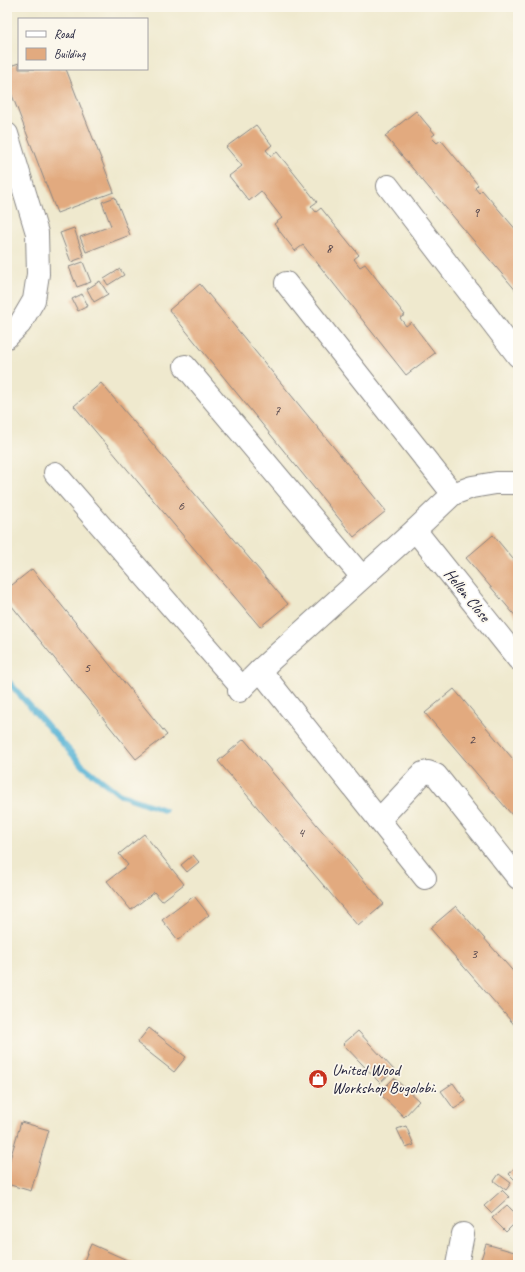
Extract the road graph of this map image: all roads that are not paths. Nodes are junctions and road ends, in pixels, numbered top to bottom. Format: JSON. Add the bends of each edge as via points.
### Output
{"nodes":[{"id":1,"x":7,"y":134,"type":"edge"},
{"id":2,"x":388,"y":186,"type":"dead end"},
{"id":3,"x":286,"y":282,"type":"dead end"},
{"id":4,"x":7,"y":337,"type":"edge"},
{"id":5,"x":518,"y":356,"type":"edge"},
{"id":6,"x":185,"y":366,"type":"dead end"},
{"id":7,"x":54,"y":473,"type":"dead end"},
{"id":8,"x":518,"y":483,"type":"edge"},
{"id":9,"x":453,"y":494,"type":"junction"},
{"id":10,"x":415,"y":530,"type":"junction"},
{"id":11,"x":362,"y":577,"type":"junction"},
{"id":12,"x":518,"y":659,"type":"edge"},
{"id":13,"x":260,"y":670,"type":"junction"},
{"id":14,"x":379,"y":820,"type":"junction"},
{"id":15,"x":425,"y":878,"type":"dead end"},
{"id":16,"x":518,"y":878,"type":"edge"},
{"id":17,"x":463,"y":1234,"type":"dead end"},
{"id":18,"x":457,"y":1265,"type":"edge"}],
"edges":[{"from":1,"to":4,"type":"street","via":[[37,233],[38,274],[34,300],[20,324]]},
{"from":2,"to":5,"type":"street"},
{"from":3,"to":9,"type":"street"},
{"from":6,"to":11,"type":"street"},
{"from":7,"to":13,"type":"street","via":[[241,689]]},
{"from":8,"to":9,"type":"street","via":[[472,487]]},
{"from":9,"to":10,"type":"street"},
{"from":10,"to":11,"type":"street"},
{"from":10,"to":12,"type":"street","name":"Hellen Close"},
{"from":11,"to":13,"type":"street"},
{"from":13,"to":14,"type":"street"},
{"from":14,"to":15,"type":"street"},
{"from":14,"to":16,"type":"street","via":[[423,773],[436,775]]},
{"from":17,"to":18,"type":"street"}]}
